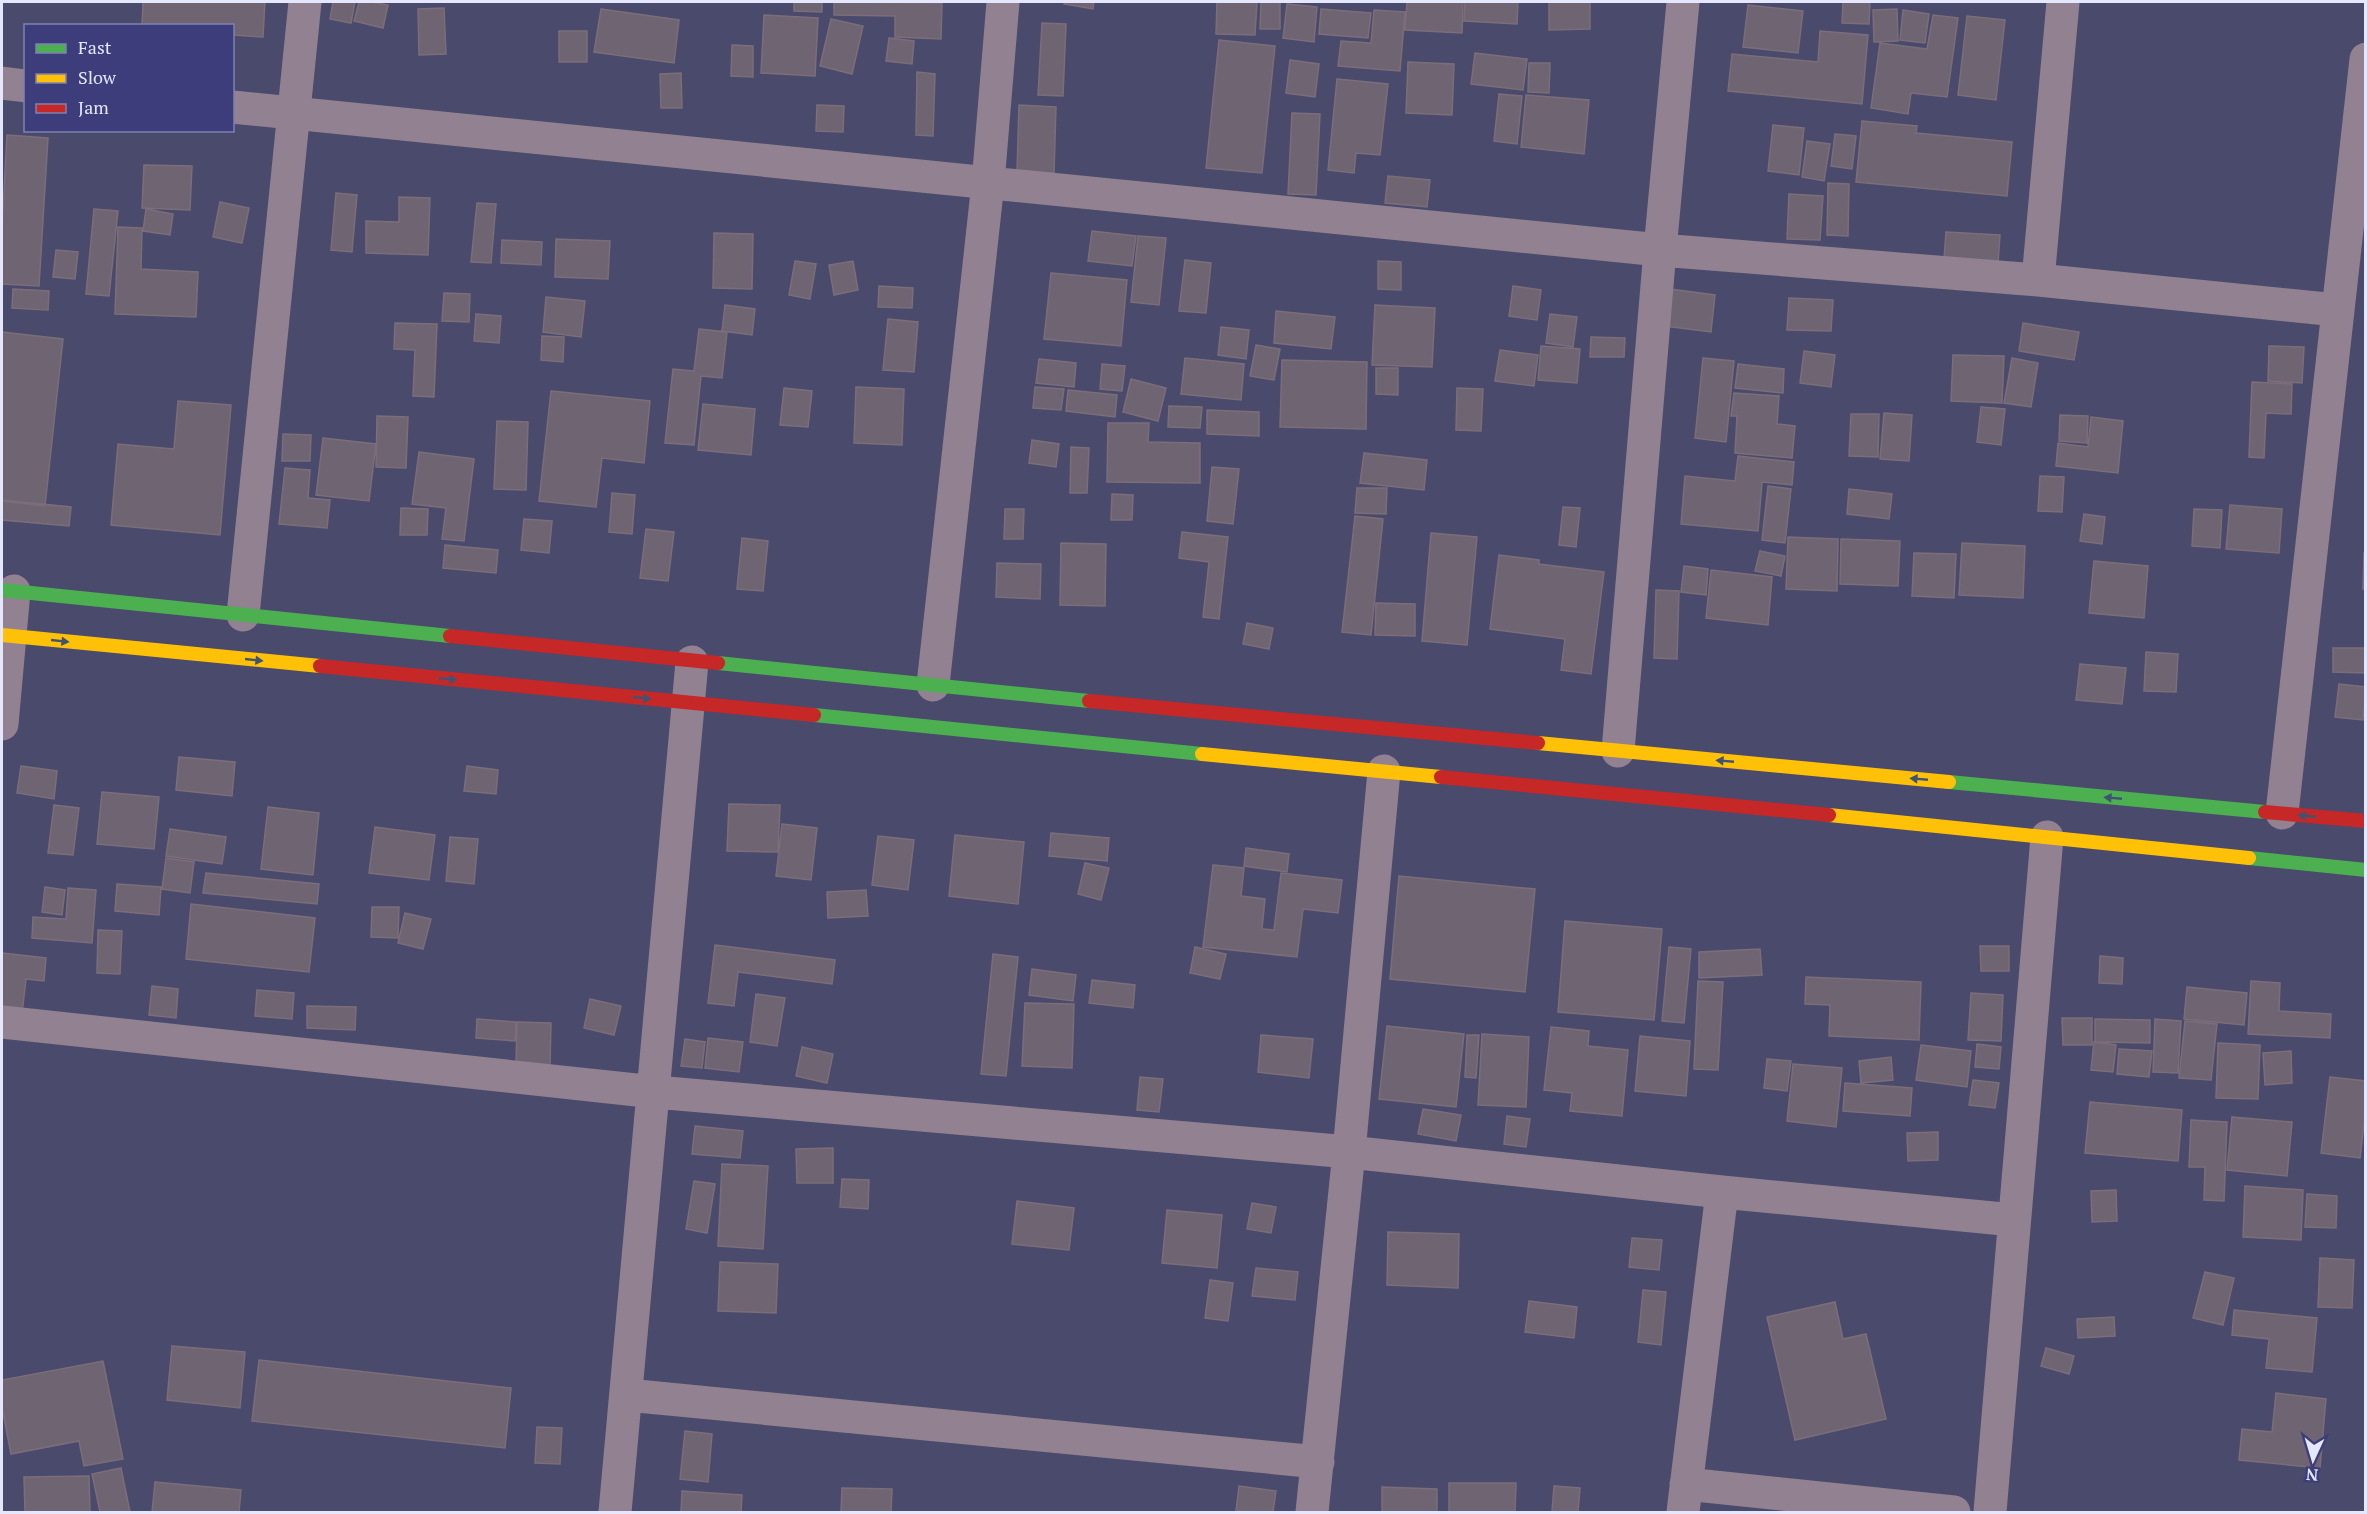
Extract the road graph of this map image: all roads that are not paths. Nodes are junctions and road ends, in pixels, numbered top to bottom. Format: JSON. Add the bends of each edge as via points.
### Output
{"nodes":[{"id":1,"x":305,"y":2,"type":"edge"},
{"id":2,"x":1003,"y":2,"type":"edge"},
{"id":3,"x":1683,"y":2,"type":"edge"},
{"id":4,"x":2063,"y":2,"type":"edge"},
{"id":5,"x":2366,"y":59,"type":"edge"},
{"id":6,"x":2,"y":83,"type":"edge"},
{"id":7,"x":24,"y":86,"type":"edge"},
{"id":8,"x":234,"y":107,"type":"edge"},
{"id":9,"x":294,"y":113,"type":"junction"},
{"id":10,"x":987,"y":183,"type":"junction"},
{"id":11,"x":1660,"y":250,"type":"junction"},
{"id":12,"x":2038,"y":280,"type":"junction"},
{"id":13,"x":2337,"y":310,"type":"junction"},
{"id":14,"x":8,"y":590,"type":"edge"},
{"id":15,"x":243,"y":615,"type":"junction"},
{"id":16,"x":6,"y":636,"type":"edge"},
{"id":17,"x":692,"y":662,"type":"junction"},
{"id":18,"x":933,"y":685,"type":"junction"},
{"id":19,"x":690,"y":703,"type":"junction"},
{"id":20,"x":2,"y":724,"type":"edge"},
{"id":21,"x":1618,"y":751,"type":"junction"},
{"id":22,"x":1384,"y":771,"type":"junction"},
{"id":23,"x":2282,"y":813,"type":"junction"},
{"id":24,"x":2366,"y":821,"type":"edge"},
{"id":25,"x":2047,"y":837,"type":"junction"},
{"id":26,"x":2366,"y":870,"type":"edge"},
{"id":27,"x":2,"y":1022,"type":"edge"},
{"id":28,"x":654,"y":1092,"type":"junction"},
{"id":29,"x":1349,"y":1152,"type":"junction"},
{"id":30,"x":1722,"y":1192,"type":"junction"},
{"id":31,"x":2014,"y":1220,"type":"junction"},
{"id":32,"x":627,"y":1395,"type":"junction"},
{"id":33,"x":1318,"y":1462,"type":"junction"},
{"id":34,"x":1685,"y":1498,"type":"edge"},
{"id":35,"x":615,"y":1512,"type":"edge"},
{"id":36,"x":1312,"y":1512,"type":"edge"},
{"id":37,"x":1954,"y":1512,"type":"edge"},
{"id":38,"x":1990,"y":1512,"type":"edge"}],
"edges":[{"from":1,"to":9,"type":"street"},
{"from":2,"to":10,"type":"street"},
{"from":3,"to":11,"type":"street"},
{"from":4,"to":12,"type":"street"},
{"from":5,"to":13,"type":"street"},
{"from":6,"to":7,"type":"street"},
{"from":8,"to":9,"type":"street"},
{"from":9,"to":10,"type":"street"},
{"from":9,"to":15,"type":"street"},
{"from":10,"to":11,"type":"street"},
{"from":10,"to":18,"type":"street"},
{"from":11,"to":12,"type":"street"},
{"from":11,"to":21,"type":"street"},
{"from":12,"to":13,"type":"street"},
{"from":13,"to":23,"type":"street"},
{"from":14,"to":15,"type":"main road"},
{"from":14,"to":16,"type":"street"},
{"from":15,"to":17,"type":"main road"},
{"from":16,"to":19,"type":"main road","one_way":true},
{"from":16,"to":20,"type":"street"},
{"from":17,"to":18,"type":"main road"},
{"from":17,"to":19,"type":"street"},
{"from":18,"to":21,"type":"main road"},
{"from":19,"to":22,"type":"main road"},
{"from":19,"to":28,"type":"street"},
{"from":23,"to":21,"type":"main road","one_way":true},
{"from":22,"to":25,"type":"main road"},
{"from":22,"to":29,"type":"street"},
{"from":24,"to":23,"type":"main road","one_way":true},
{"from":25,"to":26,"type":"main road"},
{"from":25,"to":31,"type":"street"},
{"from":27,"to":28,"type":"street"},
{"from":28,"to":29,"type":"street"},
{"from":28,"to":32,"type":"street"},
{"from":29,"to":30,"type":"street"},
{"from":29,"to":33,"type":"street"},
{"from":30,"to":31,"type":"street"},
{"from":30,"to":34,"type":"street"},
{"from":31,"to":38,"type":"street"},
{"from":32,"to":33,"type":"street"},
{"from":32,"to":35,"type":"street"},
{"from":33,"to":36,"type":"street"},
{"from":34,"to":37,"type":"street"}]}
